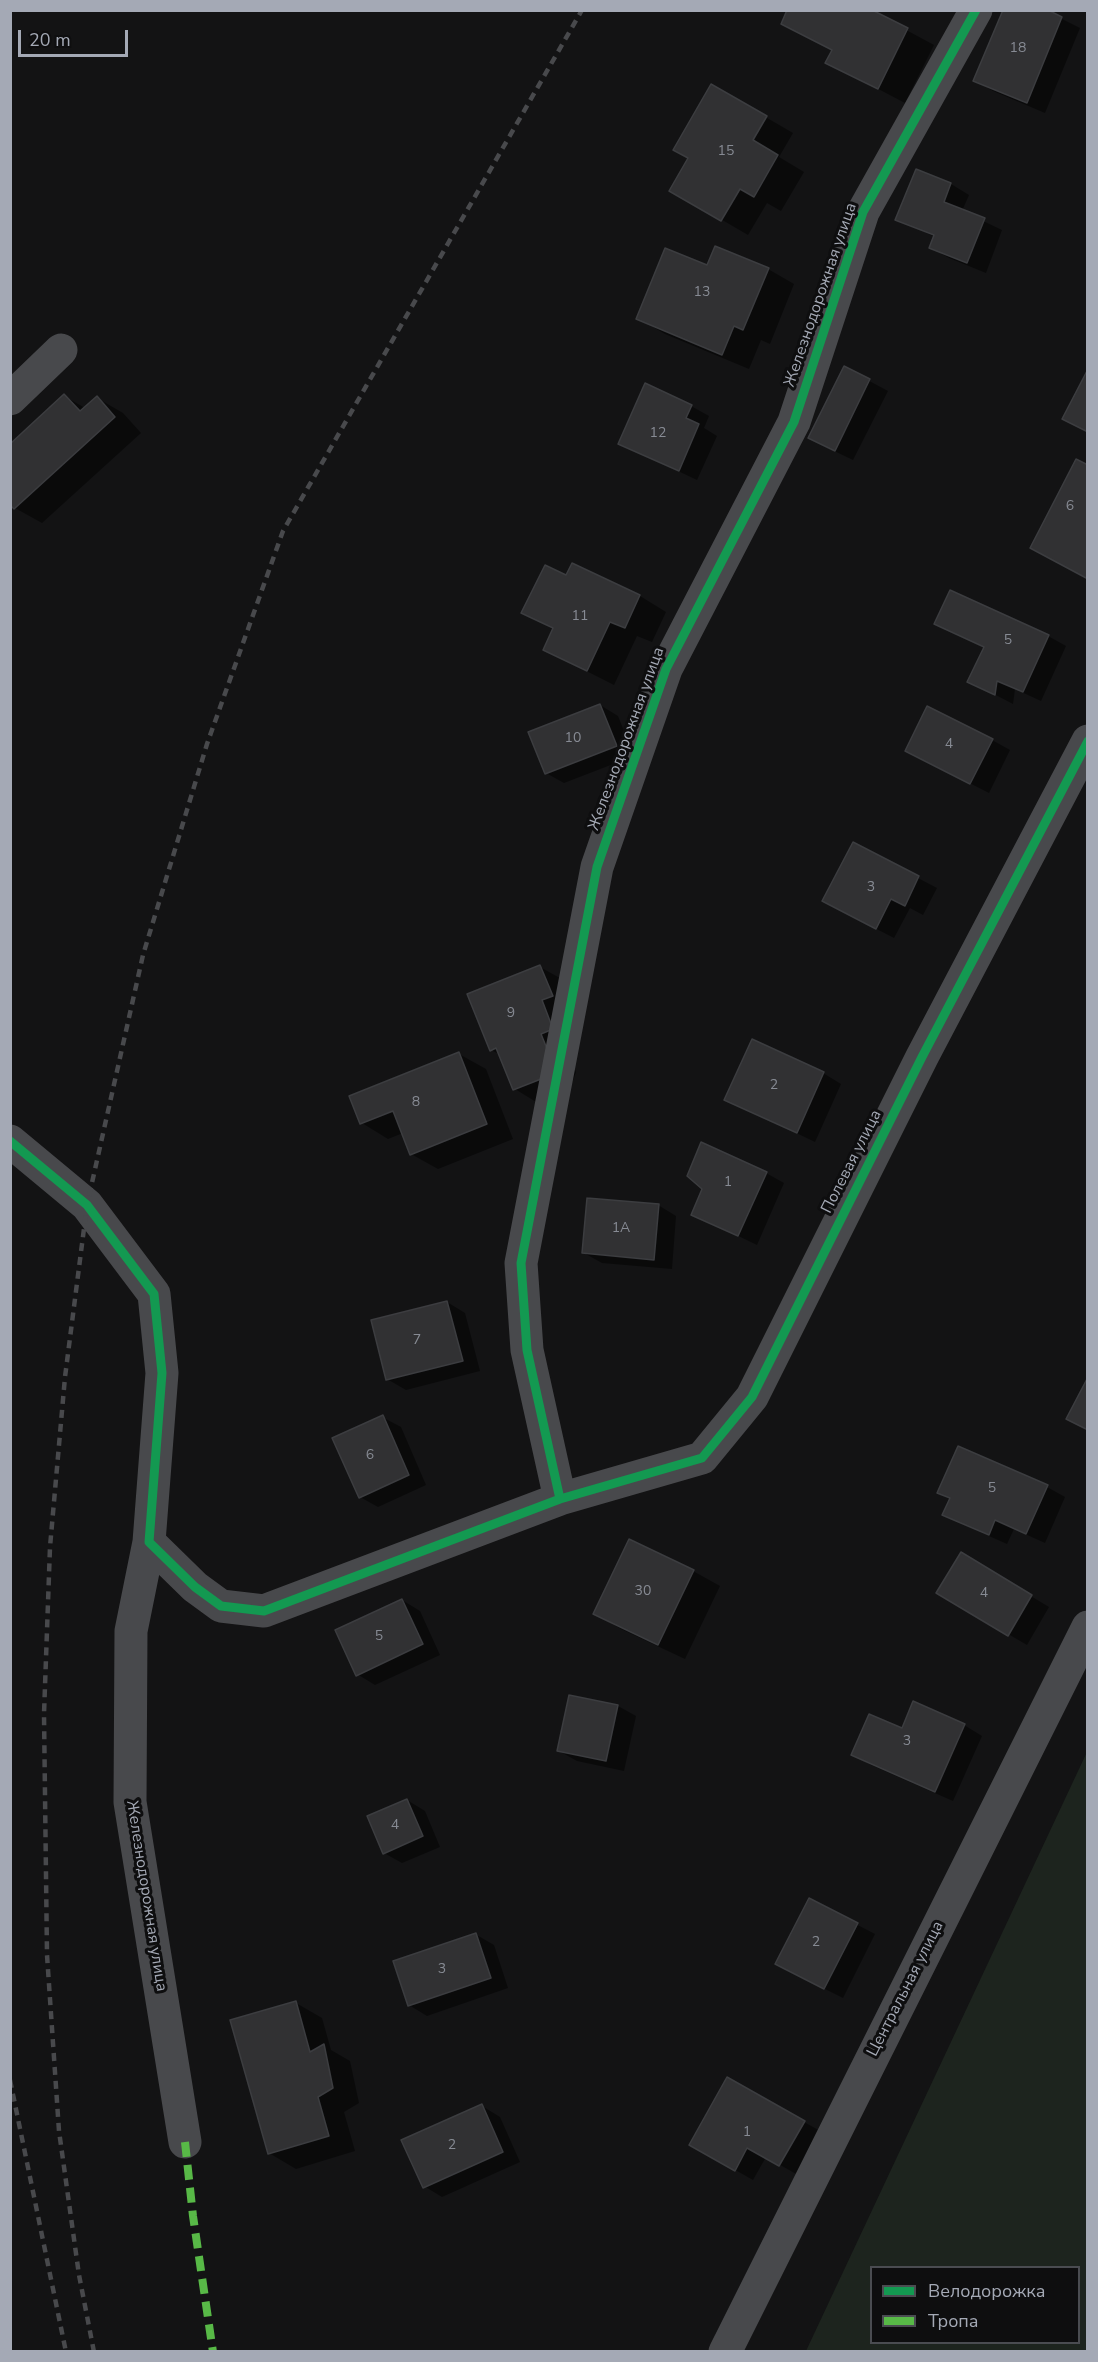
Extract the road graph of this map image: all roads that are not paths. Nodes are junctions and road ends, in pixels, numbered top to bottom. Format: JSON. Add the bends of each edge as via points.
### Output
{"nodes":[{"id":1,"x":976,"y":10,"type":"edge"},
{"id":2,"x":61,"y":350,"type":"dead end"},
{"id":3,"x":10,"y":399,"type":"edge"},
{"id":4,"x":1088,"y":741,"type":"edge"},
{"id":5,"x":10,"y":1141,"type":"edge"},
{"id":6,"x":560,"y":1499,"type":"junction"},
{"id":7,"x":149,"y":1542,"type":"junction"},
{"id":8,"x":1088,"y":1627,"type":"edge"},
{"id":9,"x":185,"y":2142,"type":"dead end"},
{"id":10,"x":725,"y":2352,"type":"edge"}],
"edges":[{"from":1,"to":6,"type":"street","name":"Железнодорожная улица","via":[[863,212],[794,422],[666,669],[597,867],[521,1263],[527,1350]]},
{"from":2,"to":3,"type":"street"},
{"from":4,"to":6,"type":"street","name":"Полевая улица","via":[[922,1057],[752,1397],[702,1458]]},
{"from":5,"to":7,"type":"street","name":"Железнодорожная улица","via":[[87,1205],[154,1294],[162,1373]]},
{"from":6,"to":7,"type":"street","name":"Полевая улица","via":[[264,1611],[221,1606],[195,1587]]},
{"from":7,"to":9,"type":"street","name":"Железнодорожная улица","via":[[131,1631],[130,1802]]},
{"from":8,"to":10,"type":"street","name":"Центральная улица"}]}
